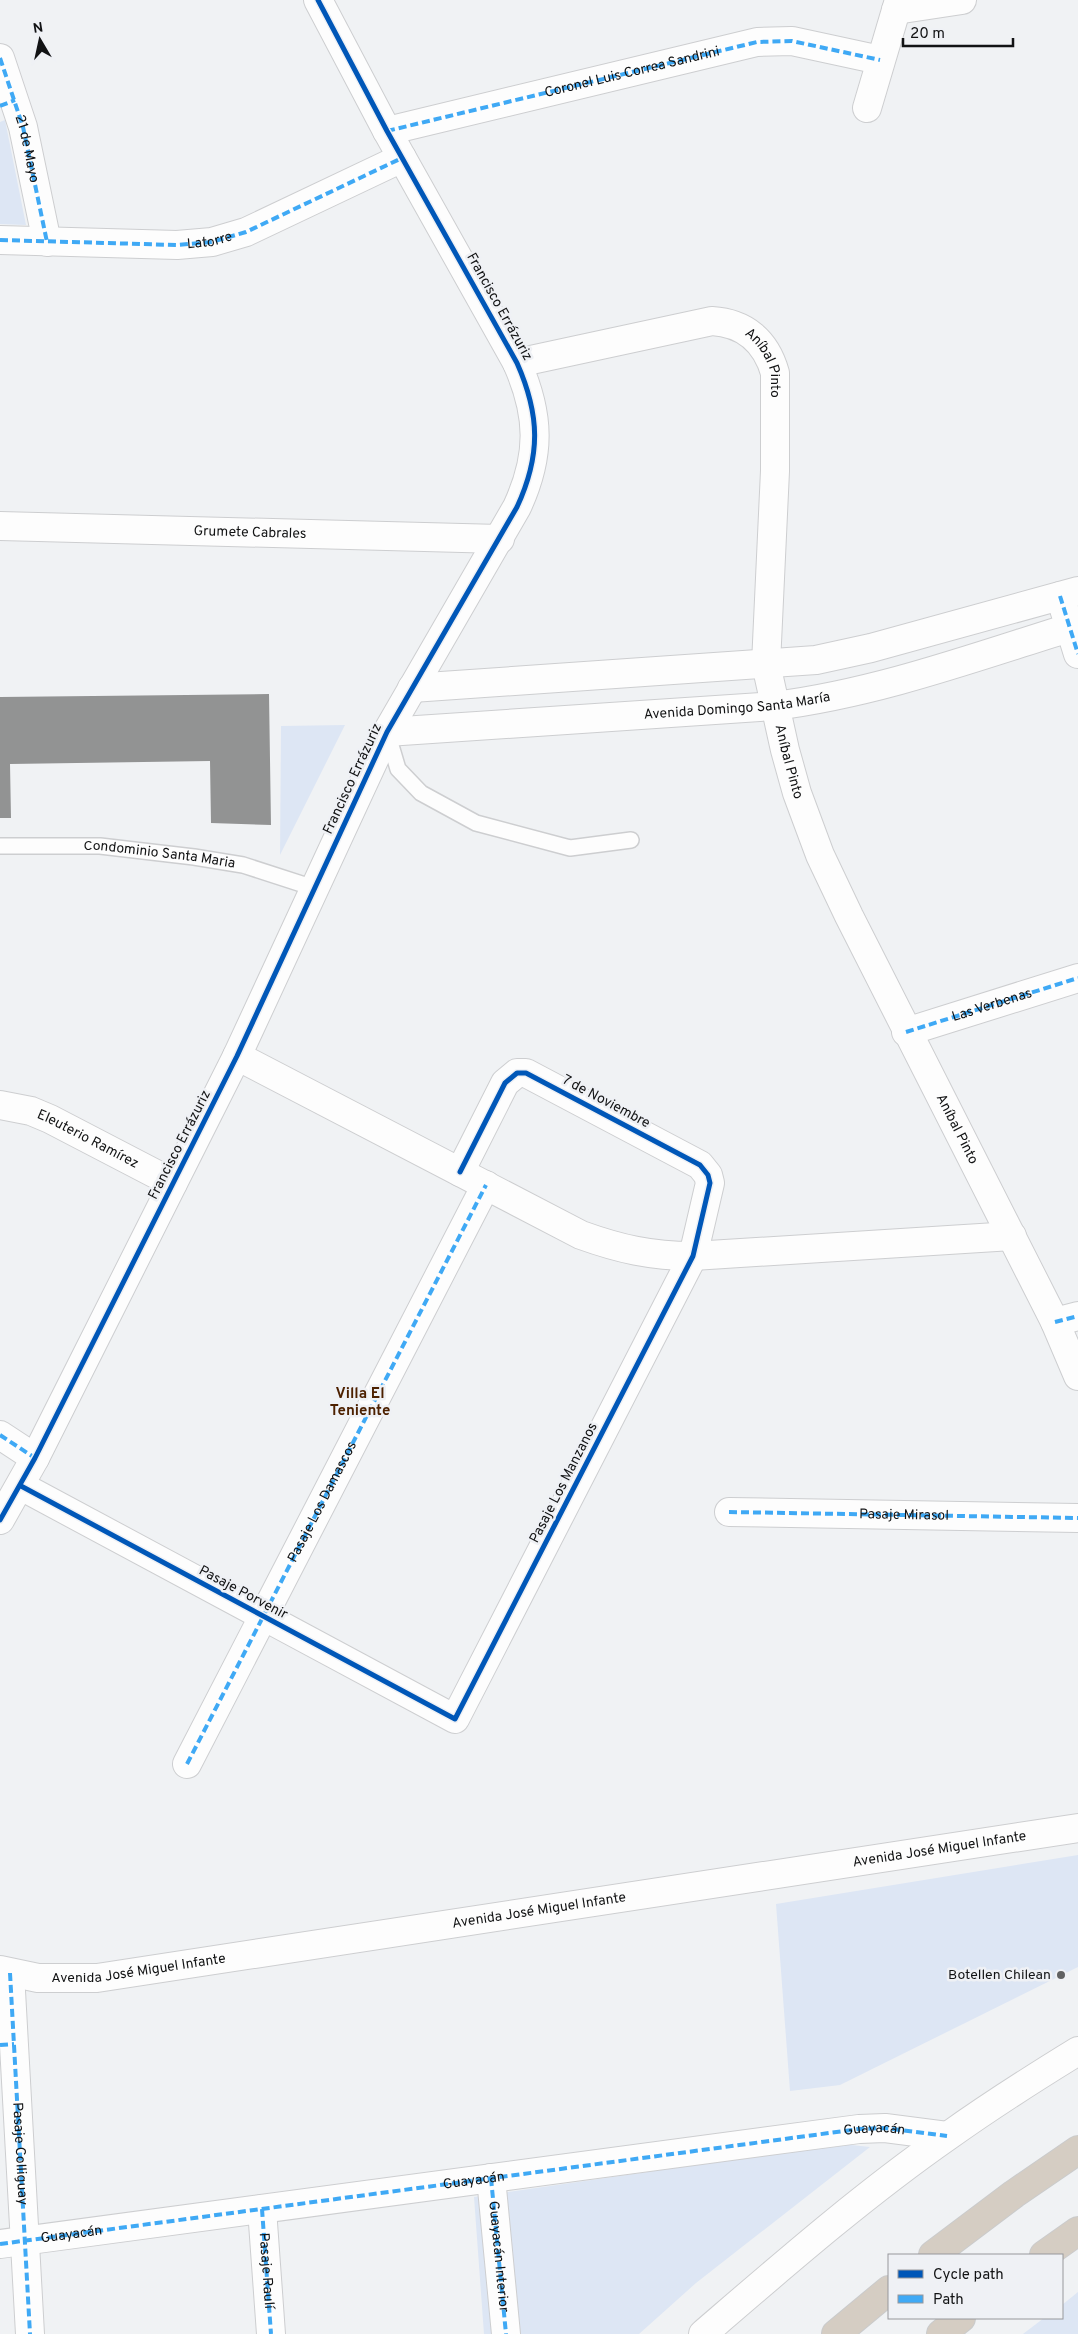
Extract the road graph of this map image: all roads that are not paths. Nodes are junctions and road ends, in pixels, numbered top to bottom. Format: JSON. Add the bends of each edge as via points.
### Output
{"nodes":[{"id":1,"x":318,"y":0,"type":"edge"},
{"id":2,"x":962,"y":0,"type":"edge"},
{"id":3,"x":898,"y":5,"type":"edge"},
{"id":4,"x":0,"y":58,"type":"edge"},
{"id":5,"x":880,"y":60,"type":"junction"},
{"id":6,"x":8,"y":103,"type":"edge"},
{"id":7,"x":866,"y":108,"type":"dead end"},
{"id":8,"x":387,"y":131,"type":"junction"},
{"id":9,"x":402,"y":158,"type":"junction"},
{"id":10,"x":0,"y":240,"type":"edge"},
{"id":11,"x":48,"y":242,"type":"junction"},
{"id":12,"x":518,"y":363,"type":"junction"},
{"id":13,"x":0,"y":526,"type":"edge"},
{"id":14,"x":500,"y":539,"type":"junction"},
{"id":15,"x":1069,"y":594,"type":"edge"},
{"id":16,"x":1074,"y":626,"type":"edge"},
{"id":17,"x":1078,"y":654,"type":"edge"},
{"id":18,"x":766,"y":664,"type":"junction"},
{"id":19,"x":412,"y":688,"type":"junction"},
{"id":20,"x":774,"y":706,"type":"junction"},
{"id":21,"x":387,"y":732,"type":"junction"},
{"id":22,"x":631,"y":840,"type":"dead end"},
{"id":23,"x":0,"y":846,"type":"edge"},
{"id":24,"x":314,"y":888,"type":"junction"},
{"id":25,"x":1078,"y":978,"type":"edge"},
{"id":26,"x":906,"y":1032,"type":"junction"},
{"id":27,"x":237,"y":1056,"type":"junction"},
{"id":28,"x":0,"y":1104,"type":"edge"},
{"id":29,"x":460,"y":1172,"type":"junction"},
{"id":30,"x":173,"y":1183,"type":"junction"},
{"id":31,"x":486,"y":1185,"type":"junction"},
{"id":32,"x":1012,"y":1236,"type":"junction"},
{"id":33,"x":693,"y":1256,"type":"junction"},
{"id":34,"x":1066,"y":1319,"type":"edge"},
{"id":35,"x":1078,"y":1376,"type":"edge"},
{"id":36,"x":0,"y":1435,"type":"edge"},
{"id":37,"x":36,"y":1458,"type":"junction"},
{"id":38,"x":21,"y":1486,"type":"junction"},
{"id":39,"x":729,"y":1512,"type":"dead end"},
{"id":40,"x":1078,"y":1518,"type":"edge"},
{"id":41,"x":0,"y":1520,"type":"edge"},
{"id":42,"x":263,"y":1616,"type":"junction"},
{"id":43,"x":455,"y":1719,"type":"joint"},
{"id":44,"x":187,"y":1764,"type":"dead end"},
{"id":45,"x":1078,"y":1828,"type":"edge"},
{"id":46,"x":5,"y":1971,"type":"edge"},
{"id":47,"x":7,"y":2045,"type":"edge"},
{"id":48,"x":1078,"y":2051,"type":"edge"},
{"id":49,"x":947,"y":2136,"type":"junction"},
{"id":50,"x":1078,"y":2150,"type":"edge"},
{"id":51,"x":491,"y":2178,"type":"junction"},
{"id":52,"x":262,"y":2209,"type":"junction"},
{"id":53,"x":1078,"y":2231,"type":"edge"},
{"id":54,"x":12,"y":2242,"type":"edge"},
{"id":55,"x":934,"y":2254,"type":"edge"},
{"id":56,"x":1045,"y":2254,"type":"edge"},
{"id":57,"x":888,"y":2291,"type":"edge"},
{"id":58,"x":960,"y":2319,"type":"edge"},
{"id":59,"x":30,"y":2334,"type":"edge"},
{"id":60,"x":271,"y":2334,"type":"edge"},
{"id":61,"x":506,"y":2334,"type":"edge"},
{"id":62,"x":703,"y":2334,"type":"edge"},
{"id":63,"x":836,"y":2334,"type":"edge"},
{"id":64,"x":941,"y":2334,"type":"edge"}],
"edges":[{"from":1,"to":8,"type":"street","name":"Francisco Errázuriz"},
{"from":2,"to":3,"type":"street"},
{"from":3,"to":5,"type":"street"},
{"from":4,"to":6,"type":"street","name":"21 de Mayo"},
{"from":5,"to":7,"type":"street"},
{"from":5,"to":8,"type":"street","name":"Coronel Luis Correa Sandrini","via":[[792,41],[758,42]]},
{"from":6,"to":11,"type":"street","name":"21 de Mayo","via":[[30,158]]},
{"from":8,"to":9,"type":"street","name":"Francisco Errázuriz"},
{"from":9,"to":11,"type":"street","name":"Latorre","via":[[246,232],[212,242],[177,245]]},
{"from":9,"to":12,"type":"street","name":"Francisco Errázuriz"},
{"from":10,"to":11,"type":"street","name":"Latorre"},
{"from":12,"to":14,"type":"street","name":"Francisco Errázuriz","via":[[528,387],[536,440],[527,486]]},
{"from":12,"to":18,"type":"street","name":"Aníbal Pinto","via":[[712,321],[738,326],[764,346],[773,366],[775,388],[775,471]]},
{"from":13,"to":14,"type":"street","name":"Grumete Cabrales"},
{"from":14,"to":19,"type":"street","name":"Francisco Errázuriz"},
{"from":15,"to":16,"type":"street"},
{"from":15,"to":18,"type":"street","via":[[871,648],[816,660]]},
{"from":16,"to":17,"type":"street"},
{"from":16,"to":20,"type":"street","name":"Avenida Domingo Santa María","via":[[860,691]]},
{"from":18,"to":19,"type":"street"},
{"from":18,"to":20,"type":"street","name":"Aníbal Pinto"},
{"from":19,"to":21,"type":"street","name":"Francisco Errázuriz"},
{"from":20,"to":21,"type":"street","name":"Avenida Domingo Santa María"},
{"from":20,"to":26,"type":"street","name":"Aníbal Pinto","via":[[798,793],[820,856]]},
{"from":21,"to":22,"type":"lane","via":[[398,770],[421,793],[476,823],[570,848]]},
{"from":21,"to":24,"type":"street","name":"Francisco Errázuriz"},
{"from":23,"to":24,"type":"lane","name":"Condominio Santa Maria","via":[[100,846],[194,857],[243,864]]},
{"from":24,"to":27,"type":"street","name":"Francisco Errázuriz"},
{"from":25,"to":26,"type":"street","name":"Las Verbenas"},
{"from":26,"to":32,"type":"street","name":"Aníbal Pinto"},
{"from":27,"to":29,"type":"street"},
{"from":27,"to":30,"type":"street","name":"Francisco Errázuriz"},
{"from":28,"to":30,"type":"street","name":"Eleuterio Ramírez","via":[[50,1119]]},
{"from":29,"to":31,"type":"street"},
{"from":29,"to":33,"type":"street","name":"7 de Noviembre","via":[[505,1083],[517,1073],[534,1076],[704,1169],[710,1183]]},
{"from":30,"to":37,"type":"street","name":"Francisco Errázuriz"},
{"from":31,"to":33,"type":"street","via":[[581,1235],[616,1248]]},
{"from":31,"to":42,"type":"street","name":"Pasaje Los Damascos"},
{"from":32,"to":33,"type":"street"},
{"from":32,"to":34,"type":"street","name":"Aníbal Pinto"},
{"from":33,"to":43,"type":"street","name":"Pasaje Los Manzanos"},
{"from":34,"to":35,"type":"street","name":"Aníbal Pinto"},
{"from":36,"to":37,"type":"street"},
{"from":37,"to":38,"type":"street","name":"Francisco Errázuriz"},
{"from":38,"to":41,"type":"street","name":"Francisco Errázuriz"},
{"from":38,"to":42,"type":"street","name":"Pasaje Porvenir"},
{"from":39,"to":40,"type":"street","name":"Pasaje Mirasol"},
{"from":42,"to":43,"type":"street","name":"Pasaje Porvenir"},
{"from":42,"to":44,"type":"street","name":"Pasaje Los Damascos"},
{"from":45,"to":46,"type":"street","name":"Avenida José Miguel Infante","via":[[96,1978],[38,1978]]},
{"from":46,"to":47,"type":"street","name":"Pasaje Colliguay"},
{"from":47,"to":54,"type":"street","name":"Pasaje Colliguay"},
{"from":48,"to":49,"type":"street"},
{"from":49,"to":51,"type":"street","name":"Guayacán","via":[[885,2128],[859,2129]]},
{"from":49,"to":62,"type":"street","via":[[844,2216]]},
{"from":50,"to":55,"type":"highway"},
{"from":51,"to":52,"type":"street","name":"Guayacán"},
{"from":51,"to":61,"type":"street","name":"Guayacán Interior"},
{"from":52,"to":54,"type":"street","name":"Guayacán"},
{"from":52,"to":60,"type":"street","name":"Pasaje Raulí"},
{"from":53,"to":56,"type":"highway"},
{"from":54,"to":59,"type":"street","name":"Pasaje Colliguay"},
{"from":57,"to":63,"type":"highway"},
{"from":58,"to":64,"type":"highway"}]}
